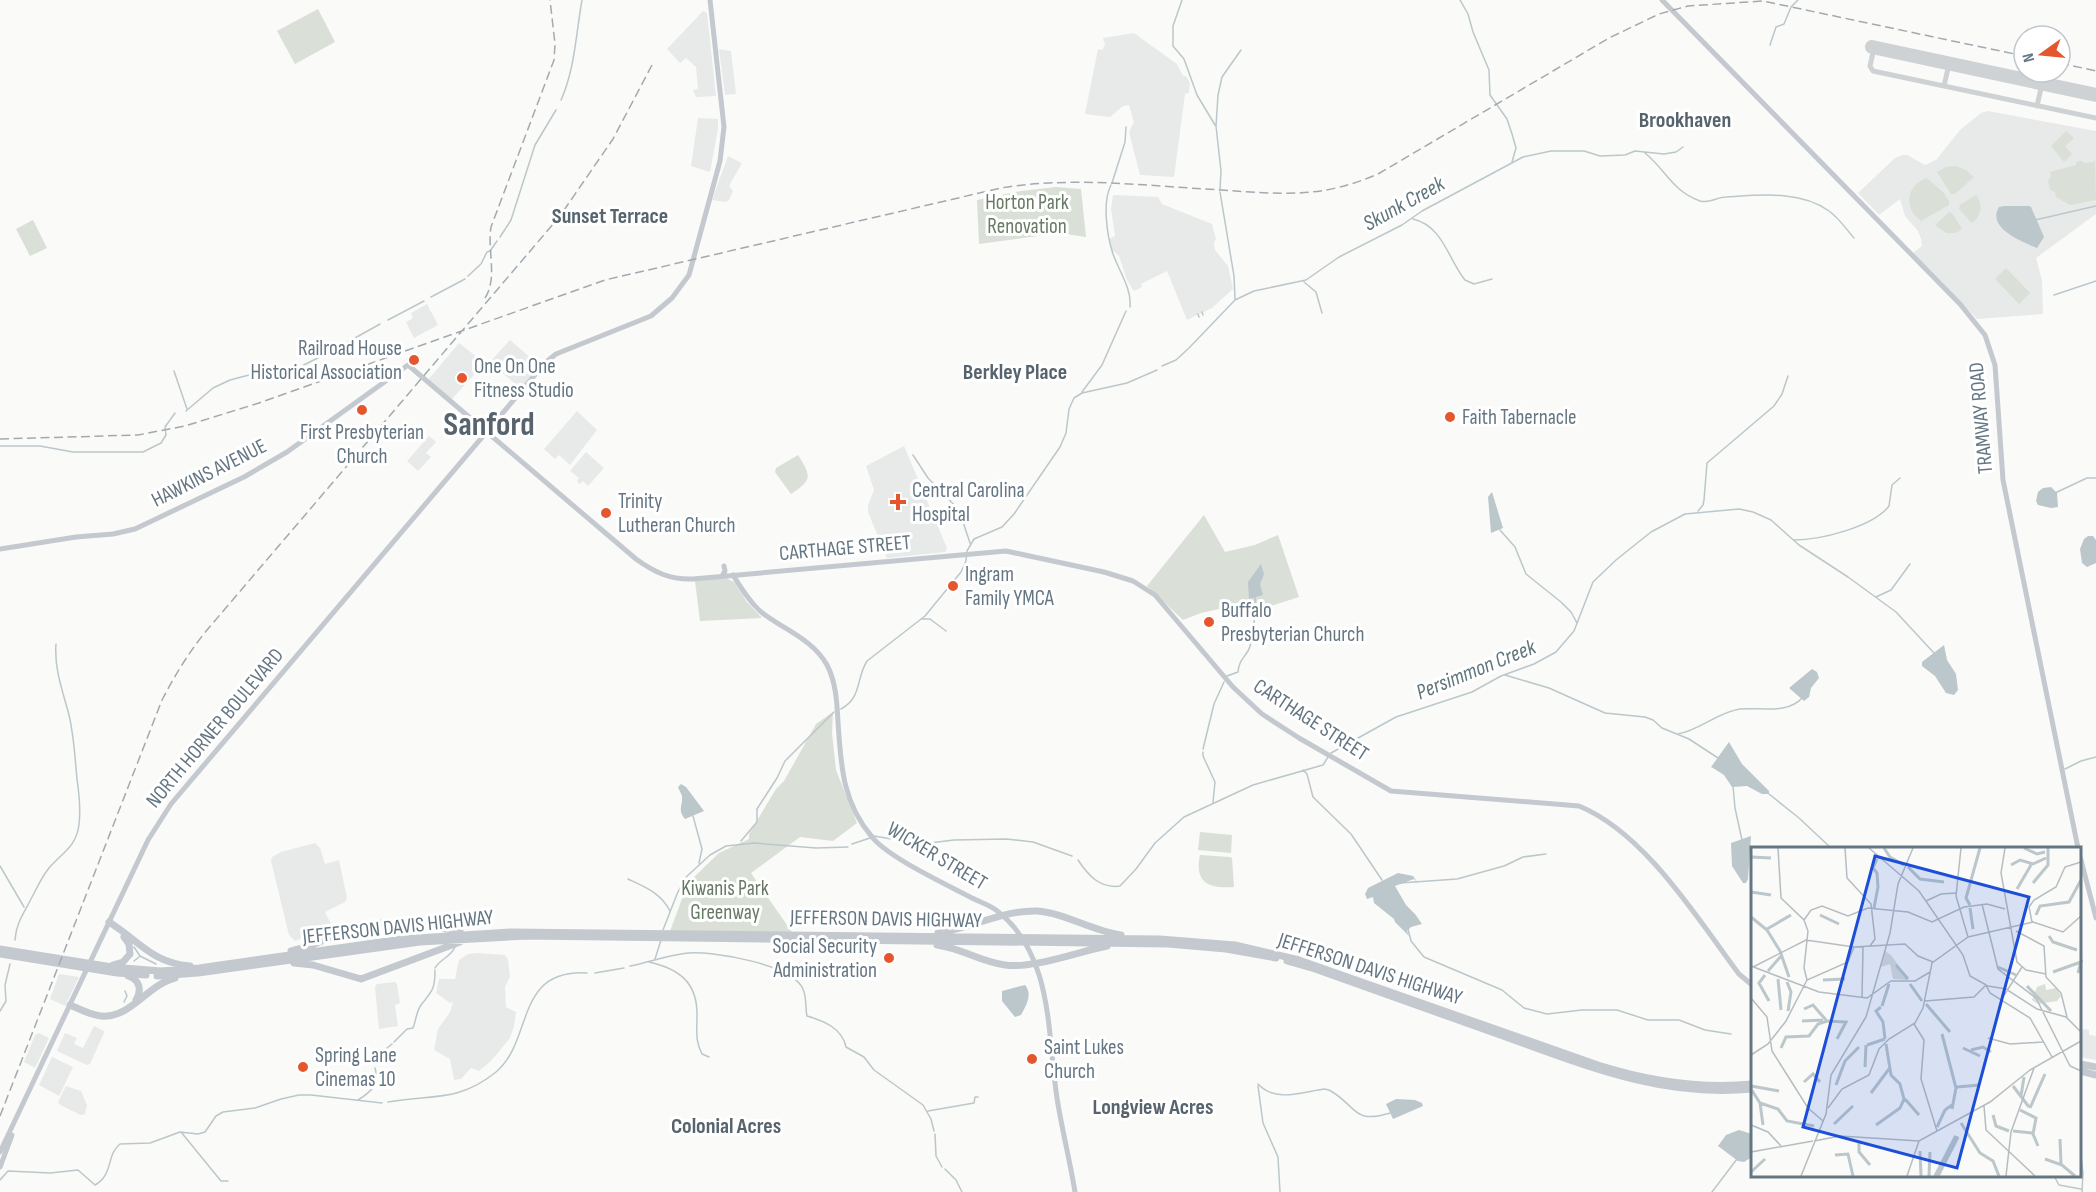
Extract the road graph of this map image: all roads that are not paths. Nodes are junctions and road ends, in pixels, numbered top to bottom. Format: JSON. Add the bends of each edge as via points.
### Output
{"nodes":[{"id":1,"x":710,"y":0,"type":"edge"},
{"id":2,"x":1664,"y":2,"type":"edge"},
{"id":3,"x":408,"y":365,"type":"joint"},
{"id":4,"x":486,"y":432,"type":"junction"},
{"id":5,"x":0,"y":549,"type":"edge"},
{"id":6,"x":724,"y":566,"type":"dead end"},
{"id":7,"x":733,"y":575,"type":"junction"},
{"id":8,"x":722,"y":576,"type":"junction"},
{"id":9,"x":2078,"y":847,"type":"edge"},
{"id":10,"x":2081,"y":863,"type":"edge"},
{"id":11,"x":1003,"y":916,"type":"junction"},
{"id":12,"x":2096,"y":918,"type":"edge"},
{"id":13,"x":108,"y":923,"type":"junction"},
{"id":14,"x":511,"y":932,"type":"junction"},
{"id":15,"x":606,"y":934,"type":"junction"},
{"id":16,"x":621,"y":935,"type":"junction"},
{"id":17,"x":912,"y":935,"type":"junction"},
{"id":18,"x":477,"y":938,"type":"junction"},
{"id":19,"x":1160,"y":939,"type":"junction"},
{"id":20,"x":905,"y":940,"type":"junction"},
{"id":21,"x":1015,"y":940,"type":"junction"},
{"id":22,"x":1031,"y":940,"type":"junction"},
{"id":23,"x":1139,"y":944,"type":"junction"},
{"id":24,"x":0,"y":949,"type":"edge"},
{"id":25,"x":0,"y":954,"type":"edge"},
{"id":26,"x":263,"y":959,"type":"junction"},
{"id":27,"x":55,"y":960,"type":"junction"},
{"id":28,"x":277,"y":962,"type":"junction"},
{"id":29,"x":1036,"y":963,"type":"junction"},
{"id":30,"x":207,"y":967,"type":"junction"},
{"id":31,"x":107,"y":969,"type":"junction"},
{"id":32,"x":186,"y":974,"type":"junction"},
{"id":33,"x":1751,"y":984,"type":"edge"},
{"id":34,"x":70,"y":1005,"type":"junction"},
{"id":35,"x":131,"y":1006,"type":"junction"},
{"id":36,"x":2081,"y":1064,"type":"edge"},
{"id":37,"x":2096,"y":1067,"type":"edge"},
{"id":38,"x":2081,"y":1071,"type":"edge"},
{"id":39,"x":2096,"y":1074,"type":"edge"},
{"id":40,"x":1751,"y":1084,"type":"edge"},
{"id":41,"x":1690,"y":1087,"type":"junction"},
{"id":42,"x":1751,"y":1089,"type":"edge"},
{"id":43,"x":17,"y":1119,"type":"junction"},
{"id":44,"x":0,"y":1152,"type":"edge"},
{"id":45,"x":0,"y":1167,"type":"edge"},
{"id":46,"x":1075,"y":1192,"type":"edge"}],
"edges":[{"from":1,"to":4,"type":"main road","name":"NORTH HORNER BOULEVARD","via":[[724,127],[720,161],[689,275],[672,298],[651,316],[549,359]]},
{"from":2,"to":9,"type":"main road","name":"TRAMWAY ROAD","via":[[1960,304],[1988,342],[1997,378],[2003,480]]},
{"from":3,"to":4,"type":"main road","name":"CARTHAGE STREET"},
{"from":3,"to":5,"type":"main road","name":"HAWKINS AVENUE","via":[[272,461],[135,528]]},
{"from":4,"to":8,"type":"main road","name":"CARTHAGE STREET","via":[[649,569],[675,579]]},
{"from":4,"to":13,"type":"main road","name":"NORTH HORNER BOULEVARD","via":[[171,804],[148,840]]},
{"from":6,"to":8,"type":"main road"},
{"from":7,"to":8,"type":"main road","name":"CARTHAGE STREET"},
{"from":7,"to":11,"type":"main road","name":"WICKER STREET","via":[[749,601],[801,639],[828,666],[837,698],[842,776],[850,802],[873,838],[896,856]]},
{"from":7,"to":33,"type":"main road","name":"CARTHAGE STREET","via":[[1006,550],[1128,579],[1144,586],[1161,602],[1255,708],[1391,791],[1579,806],[1600,817],[1649,858]]},
{"from":10,"to":12,"type":"main road"},
{"from":11,"to":17,"type":"highway","via":[[943,932]]},
{"from":11,"to":19,"type":"highway","via":[[1039,911],[1108,933]]},
{"from":11,"to":29,"type":"main road","name":"WICKER STREET","via":[[1023,939]]},
{"from":13,"to":30,"type":"highway","via":[[161,960]]},
{"from":13,"to":31,"type":"highway","via":[[123,935],[130,949],[128,958]]},
{"from":13,"to":34,"type":"main road","name":"NORTH HORNER BOULEVARD"},
{"from":14,"to":15,"type":"highway","name":"JEFFERSON DAVIS HIGHWAY"},
{"from":14,"to":26,"type":"highway","name":"JEFFERSON DAVIS HIGHWAY","via":[[402,939]]},
{"from":14,"to":26,"type":"highway","via":[[380,923],[357,926],[310,946]]},
{"from":15,"to":16,"type":"highway","name":"JEFFERSON DAVIS HIGHWAY"},
{"from":15,"to":18,"type":"highway","name":"JEFFERSON DAVIS HIGHWAY"},
{"from":16,"to":17,"type":"highway","name":"JEFFERSON DAVIS HIGHWAY"},
{"from":16,"to":20,"type":"highway","name":"JEFFERSON DAVIS HIGHWAY"},
{"from":17,"to":21,"type":"highway","name":"JEFFERSON DAVIS HIGHWAY"},
{"from":18,"to":28,"type":"highway","name":"JEFFERSON DAVIS HIGHWAY"},
{"from":18,"to":28,"type":"highway","via":[[451,944],[361,979],[314,965]]},
{"from":19,"to":22,"type":"highway","name":"JEFFERSON DAVIS HIGHWAY"},
{"from":19,"to":41,"type":"highway","name":"JEFFERSON DAVIS HIGHWAY","via":[[1235,945],[1299,960],[1616,1071]]},
{"from":20,"to":21,"type":"highway","name":"JEFFERSON DAVIS HIGHWAY"},
{"from":20,"to":29,"type":"highway","via":[[949,946],[993,964]]},
{"from":21,"to":22,"type":"highway","name":"JEFFERSON DAVIS HIGHWAY"},
{"from":22,"to":23,"type":"highway","name":"JEFFERSON DAVIS HIGHWAY"},
{"from":23,"to":29,"type":"highway","via":[[1087,950]]},
{"from":23,"to":41,"type":"highway","name":"JEFFERSON DAVIS HIGHWAY","via":[[1217,948],[1280,959],[1607,1073],[1644,1083]]},
{"from":24,"to":27,"type":"highway","name":"JEFFERSON DAVIS HIGHWAY"},
{"from":25,"to":27,"type":"highway","name":"JEFFERSON DAVIS HIGHWAY"},
{"from":26,"to":30,"type":"highway","name":"JEFFERSON DAVIS HIGHWAY"},
{"from":27,"to":31,"type":"highway","name":"JEFFERSON DAVIS HIGHWAY"},
{"from":28,"to":32,"type":"highway","name":"JEFFERSON DAVIS HIGHWAY"},
{"from":29,"to":46,"type":"main road","name":"WICKER STREET","via":[[1043,985]]},
{"from":30,"to":31,"type":"highway","name":"JEFFERSON DAVIS HIGHWAY"},
{"from":31,"to":32,"type":"highway","name":"JEFFERSON DAVIS HIGHWAY","via":[[158,976]]},
{"from":31,"to":35,"type":"highway","via":[[131,977],[139,985],[139,994]]},
{"from":32,"to":35,"type":"highway","via":[[157,985]]},
{"from":34,"to":35,"type":"highway","via":[[105,1016]]},
{"from":34,"to":43,"type":"main road","name":"NORTH HORNER BOULEVARD"},
{"from":36,"to":37,"type":"highway"},
{"from":38,"to":39,"type":"highway"},
{"from":40,"to":41,"type":"highway","name":"JEFFERSON DAVIS HIGHWAY"},
{"from":41,"to":42,"type":"highway","name":"JEFFERSON DAVIS HIGHWAY"},
{"from":43,"to":44,"type":"main road","name":"NORTH HORNER BOULEVARD"},
{"from":43,"to":45,"type":"main road","name":"NORTH HORNER BOULEVARD"}]}
